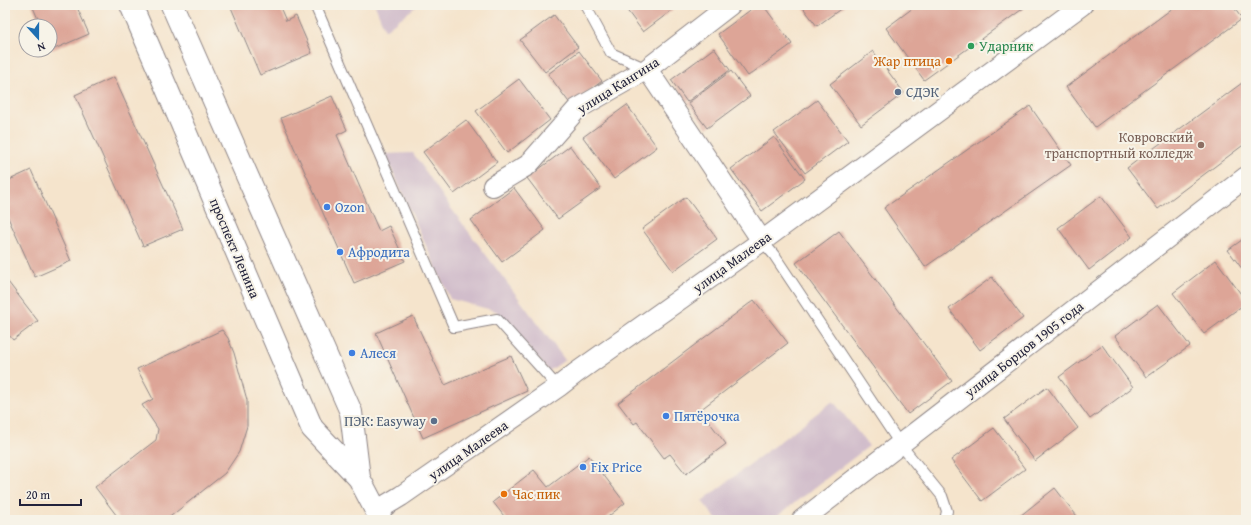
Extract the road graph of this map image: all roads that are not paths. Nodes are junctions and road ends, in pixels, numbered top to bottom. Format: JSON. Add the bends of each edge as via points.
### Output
{"nodes":[{"id":1,"x":131,"y":5,"type":"edge"},
{"id":2,"x":172,"y":5,"type":"edge"},
{"id":3,"x":315,"y":5,"type":"edge"},
{"id":4,"x":585,"y":5,"type":"edge"},
{"id":5,"x":730,"y":5,"type":"edge"},
{"id":6,"x":1082,"y":5,"type":"edge"},
{"id":7,"x":647,"y":69,"type":"junction"},
{"id":8,"x":1246,"y":177,"type":"edge"},
{"id":9,"x":494,"y":186,"type":"dead end"},
{"id":10,"x":762,"y":241,"type":"junction"},
{"id":11,"x":558,"y":387,"type":"junction"},
{"id":12,"x":900,"y":444,"type":"junction"},
{"id":13,"x":359,"y":478,"type":"junction"},
{"id":14,"x":379,"y":516,"type":"edge"},
{"id":15,"x":802,"y":520,"type":"edge"},
{"id":16,"x":945,"y":520,"type":"edge"}],
"edges":[{"from":1,"to":13,"type":"main road","name":"проспект Ленина","via":[[312,428]]},
{"from":2,"to":13,"type":"main road","name":"проспект Ленина","via":[[352,412]]},
{"from":3,"to":11,"type":"lane","via":[[454,327],[497,319]]},
{"from":4,"to":7,"type":"lane","via":[[611,53]]},
{"from":5,"to":7,"type":"street","name":"улица Кангина"},
{"from":6,"to":10,"type":"street","name":"улица Малеева"},
{"from":7,"to":9,"type":"street","name":"улица Кангина","via":[[577,109],[528,165]]},
{"from":7,"to":10,"type":"street"},
{"from":8,"to":12,"type":"street","name":"улица Борцов 1905 года"},
{"from":10,"to":11,"type":"street","name":"улица Малеева"},
{"from":10,"to":12,"type":"lane","via":[[774,255]]},
{"from":11,"to":14,"type":"street","name":"улица Малеева","via":[[408,492]]},
{"from":12,"to":15,"type":"street","name":"улица Борцов 1905 года"},
{"from":12,"to":16,"type":"lane","via":[[942,496],[947,511]]},
{"from":13,"to":14,"type":"main road","name":"проспект Ленина"}]}
